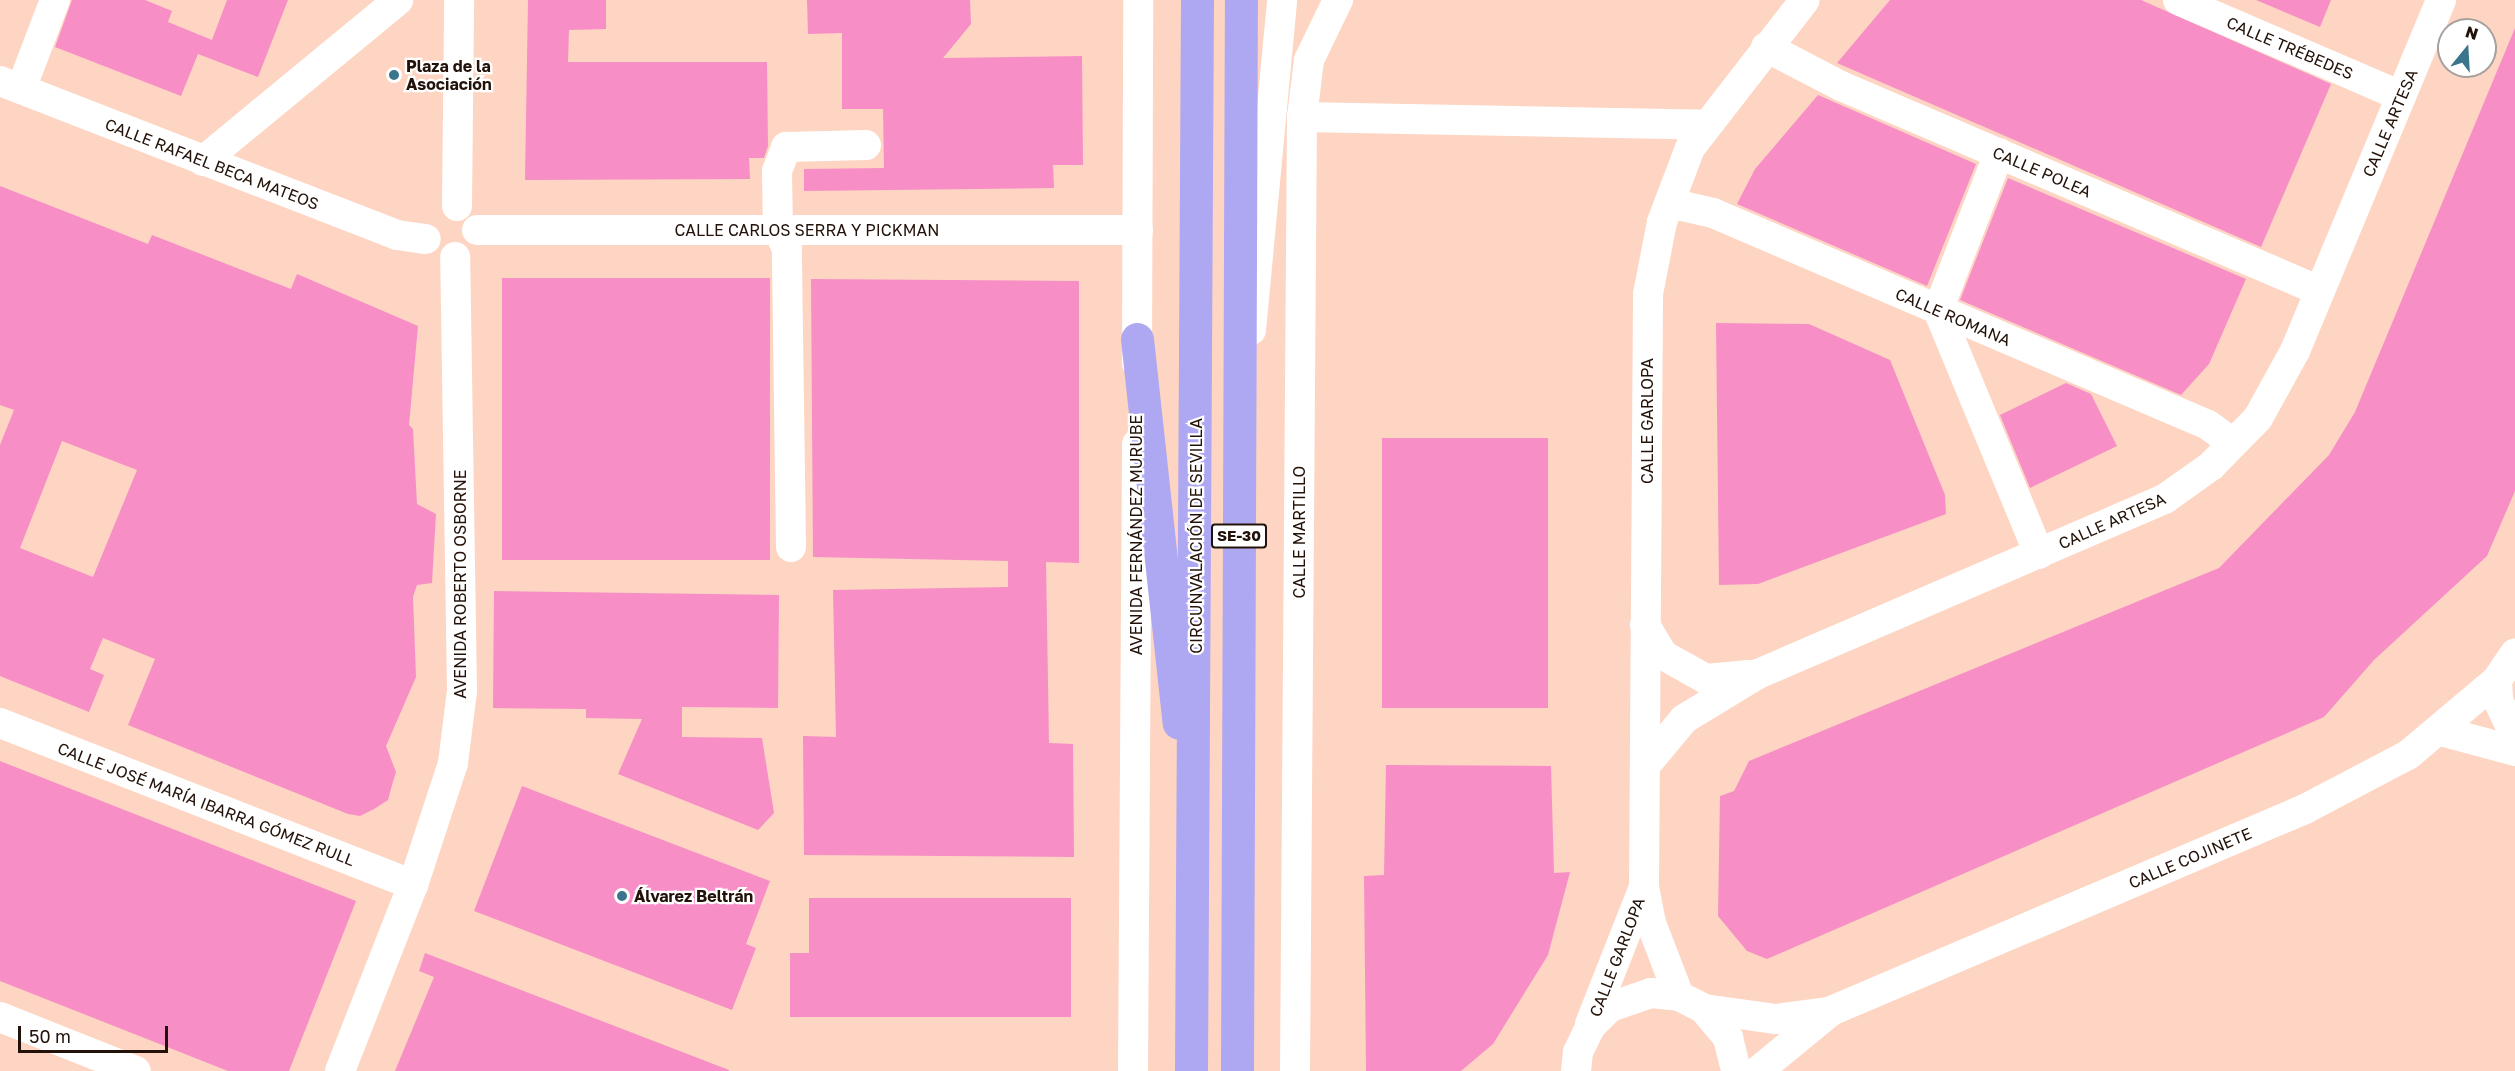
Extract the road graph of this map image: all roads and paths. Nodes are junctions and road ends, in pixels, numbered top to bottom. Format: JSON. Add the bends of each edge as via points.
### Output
{"nodes":[{"id":1,"x":55,"y":0,"type":"edge"},
{"id":2,"x":398,"y":0,"type":"edge"},
{"id":3,"x":459,"y":0,"type":"edge"},
{"id":4,"x":1138,"y":0,"type":"edge"},
{"id":5,"x":1197,"y":0,"type":"edge"},
{"id":6,"x":1241,"y":0,"type":"edge"},
{"id":7,"x":1282,"y":0,"type":"edge"},
{"id":8,"x":1338,"y":0,"type":"edge"},
{"id":9,"x":1805,"y":0,"type":"edge"},
{"id":10,"x":2178,"y":0,"type":"edge"},
{"id":11,"x":2441,"y":0,"type":"edge"},
{"id":12,"x":1766,"y":47,"type":"junction"},
{"id":13,"x":11,"y":85,"type":"edge"},
{"id":14,"x":2401,"y":96,"type":"junction"},
{"id":15,"x":1302,"y":117,"type":"junction"},
{"id":16,"x":1707,"y":125,"type":"junction"},
{"id":17,"x":866,"y":145,"type":"dead end"},
{"id":18,"x":1999,"y":153,"type":"junction"},
{"id":19,"x":203,"y":161,"type":"junction"},
{"id":20,"x":1669,"y":202,"type":"junction"},
{"id":21,"x":457,"y":206,"type":"junction"},
{"id":22,"x":477,"y":230,"type":"junction"},
{"id":23,"x":778,"y":230,"type":"junction"},
{"id":24,"x":1138,"y":230,"type":"junction"},
{"id":25,"x":426,"y":239,"type":"junction"},
{"id":26,"x":455,"y":257,"type":"junction"},
{"id":27,"x":2320,"y":291,"type":"junction"},
{"id":28,"x":1938,"y":310,"type":"junction"},
{"id":29,"x":1137,"y":339,"type":"junction"},
{"id":30,"x":1240,"y":428,"type":"junction"},
{"id":31,"x":2233,"y":443,"type":"junction"},
{"id":32,"x":791,"y":547,"type":"dead end"},
{"id":33,"x":2039,"y":554,"type":"junction"},
{"id":34,"x":1645,"y":625,"type":"junction"},
{"id":35,"x":2515,"y":653,"type":"edge"},
{"id":36,"x":1758,"y":674,"type":"junction"},
{"id":37,"x":2497,"y":680,"type":"junction"},
{"id":38,"x":0,"y":723,"type":"edge"},
{"id":39,"x":2440,"y":731,"type":"junction"},
{"id":40,"x":2515,"y":736,"type":"edge"},
{"id":41,"x":2515,"y":751,"type":"edge"},
{"id":42,"x":1645,"y":766,"type":"junction"},
{"id":43,"x":1193,"y":795,"type":"junction"},
{"id":44,"x":413,"y":885,"type":"junction"},
{"id":45,"x":1644,"y":888,"type":"junction"},
{"id":46,"x":1692,"y":1003,"type":"junction"},
{"id":47,"x":1831,"y":1011,"type":"junction"},
{"id":48,"x":0,"y":1017,"type":"edge"},
{"id":49,"x":1581,"y":1050,"type":"edge"},
{"id":50,"x":136,"y":1071,"type":"edge"},
{"id":51,"x":340,"y":1071,"type":"edge"},
{"id":52,"x":1133,"y":1071,"type":"edge"},
{"id":53,"x":1191,"y":1071,"type":"edge"},
{"id":54,"x":1238,"y":1071,"type":"edge"},
{"id":55,"x":1295,"y":1071,"type":"edge"},
{"id":56,"x":1553,"y":1071,"type":"edge"},
{"id":57,"x":1736,"y":1071,"type":"edge"},
{"id":58,"x":1758,"y":1071,"type":"edge"}],
"edges":[{"from":1,"to":13,"type":"street"},
{"from":2,"to":19,"type":"street"},
{"from":3,"to":21,"type":"street"},
{"from":4,"to":24,"type":"street","name":"AVENIDA FERNÁNDEZ MURUBE"},
{"from":5,"to":43,"type":"highway","name":"CIRCUNVALACIÓN DE SEVILLA","number":"SE-30"},
{"from":6,"to":30,"type":"highway","number":"SE-30"},
{"from":7,"to":30,"type":"street"},
{"from":8,"to":15,"type":"street","name":"CALLE MARTILLO","via":[[1310,60]]},
{"from":9,"to":12,"type":"street","name":"CALLE GARLOPA"},
{"from":10,"to":14,"type":"street","name":"CALLE TRÉBEDES"},
{"from":11,"to":14,"type":"street","name":"CALLE ARTESA"},
{"from":12,"to":16,"type":"street","name":"CALLE GARLOPA"},
{"from":12,"to":18,"type":"street","name":"CALLE POLEA","via":[[1841,86]]},
{"from":13,"to":19,"type":"street","name":"CALLE RAFAEL BECA MATEOS"},
{"from":14,"to":27,"type":"street","name":"CALLE ARTESA"},
{"from":15,"to":16,"type":"street"},
{"from":15,"to":55,"type":"street","name":"CALLE MARTILLO"},
{"from":16,"to":20,"type":"street","name":"CALLE GARLOPA","via":[[1690,148]]},
{"from":17,"to":23,"type":"street","via":[[786,147],[777,171]]},
{"from":18,"to":27,"type":"street","name":"CALLE POLEA"},
{"from":18,"to":28,"type":"street"},
{"from":19,"to":25,"type":"street","name":"CALLE RAFAEL BECA MATEOS","via":[[397,235]]},
{"from":20,"to":28,"type":"street","name":"CALLE ROMANA","via":[[1713,213]]},
{"from":20,"to":34,"type":"street","name":"CALLE GARLOPA","via":[[1648,294]]},
{"from":21,"to":22,"type":"street","via":[[471,214]]},
{"from":21,"to":25,"type":"street","via":[[441,206],[429,216]]},
{"from":22,"to":23,"type":"street","name":"CALLE CARLOS SERRA Y PICKMAN"},
{"from":22,"to":26,"type":"street","via":[[468,250]]},
{"from":23,"to":24,"type":"street","name":"CALLE CARLOS SERRA Y PICKMAN"},
{"from":23,"to":32,"type":"street","via":[[787,249]]},
{"from":24,"to":29,"type":"street","name":"AVENIDA FERNÁNDEZ MURUBE"},
{"from":25,"to":26,"type":"street","via":[[434,251]]},
{"from":26,"to":44,"type":"street","name":"AVENIDA ROBERTO OSBORNE","via":[[462,691],[453,763]]},
{"from":27,"to":31,"type":"street","name":"CALLE ARTESA","via":[[2295,351],[2258,417]]},
{"from":28,"to":31,"type":"street","name":"CALLE ROMANA","via":[[2208,425]]},
{"from":28,"to":33,"type":"street"},
{"from":29,"to":43,"type":"highway","via":[[1172,684]]},
{"from":29,"to":52,"type":"street","name":"AVENIDA FERNÁNDEZ MURUBE"},
{"from":30,"to":54,"type":"highway","number":"SE-30"},
{"from":31,"to":33,"type":"street","name":"CALLE ARTESA","via":[[2166,498]]},
{"from":33,"to":36,"type":"street","name":"CALLE ARTESA"},
{"from":34,"to":36,"type":"street","name":"CALLE ARTESA","via":[[1663,655],[1706,679]]},
{"from":34,"to":42,"type":"street","name":"CALLE GARLOPA"},
{"from":35,"to":37,"type":"street","name":"CALLE COJINETE"},
{"from":36,"to":42,"type":"street","name":"CALLE ARTESA","via":[[1683,719]]},
{"from":37,"to":39,"type":"street","name":"CALLE COJINETE"},
{"from":37,"to":40,"type":"street","via":[[2498,700]]},
{"from":38,"to":44,"type":"street","name":"CALLE JOSÉ MARÍA IBARRA GÓMEZ RULL"},
{"from":39,"to":41,"type":"street"},
{"from":39,"to":47,"type":"street","name":"CALLE COJINETE","via":[[2408,755],[2306,809]]},
{"from":42,"to":45,"type":"street","name":"CALLE GARLOPA"},
{"from":43,"to":53,"type":"highway","name":"CIRCUNVALACIÓN DE SEVILLA","number":"SE-30"},
{"from":44,"to":51,"type":"street","name":"AVENIDA ROBERTO OSBORNE"},
{"from":45,"to":46,"type":"street","name":"CALLE GARLOPA","via":[[1652,923]]},
{"from":45,"to":49,"type":"street","name":"CALLE GARLOPA"},
{"from":46,"to":47,"type":"street","name":"CALLE COJINETE","via":[[1776,1019]]},
{"from":46,"to":49,"type":"street","name":"CALLE COJINETE","via":[[1635,995],[1610,1007]]},
{"from":46,"to":57,"type":"street","name":"CALLE GARLOPA","via":[[1728,1038]]},
{"from":47,"to":58,"type":"street","name":"CALLE COJINETE"},
{"from":48,"to":50,"type":"street"},
{"from":49,"to":56,"type":"street"}]}
